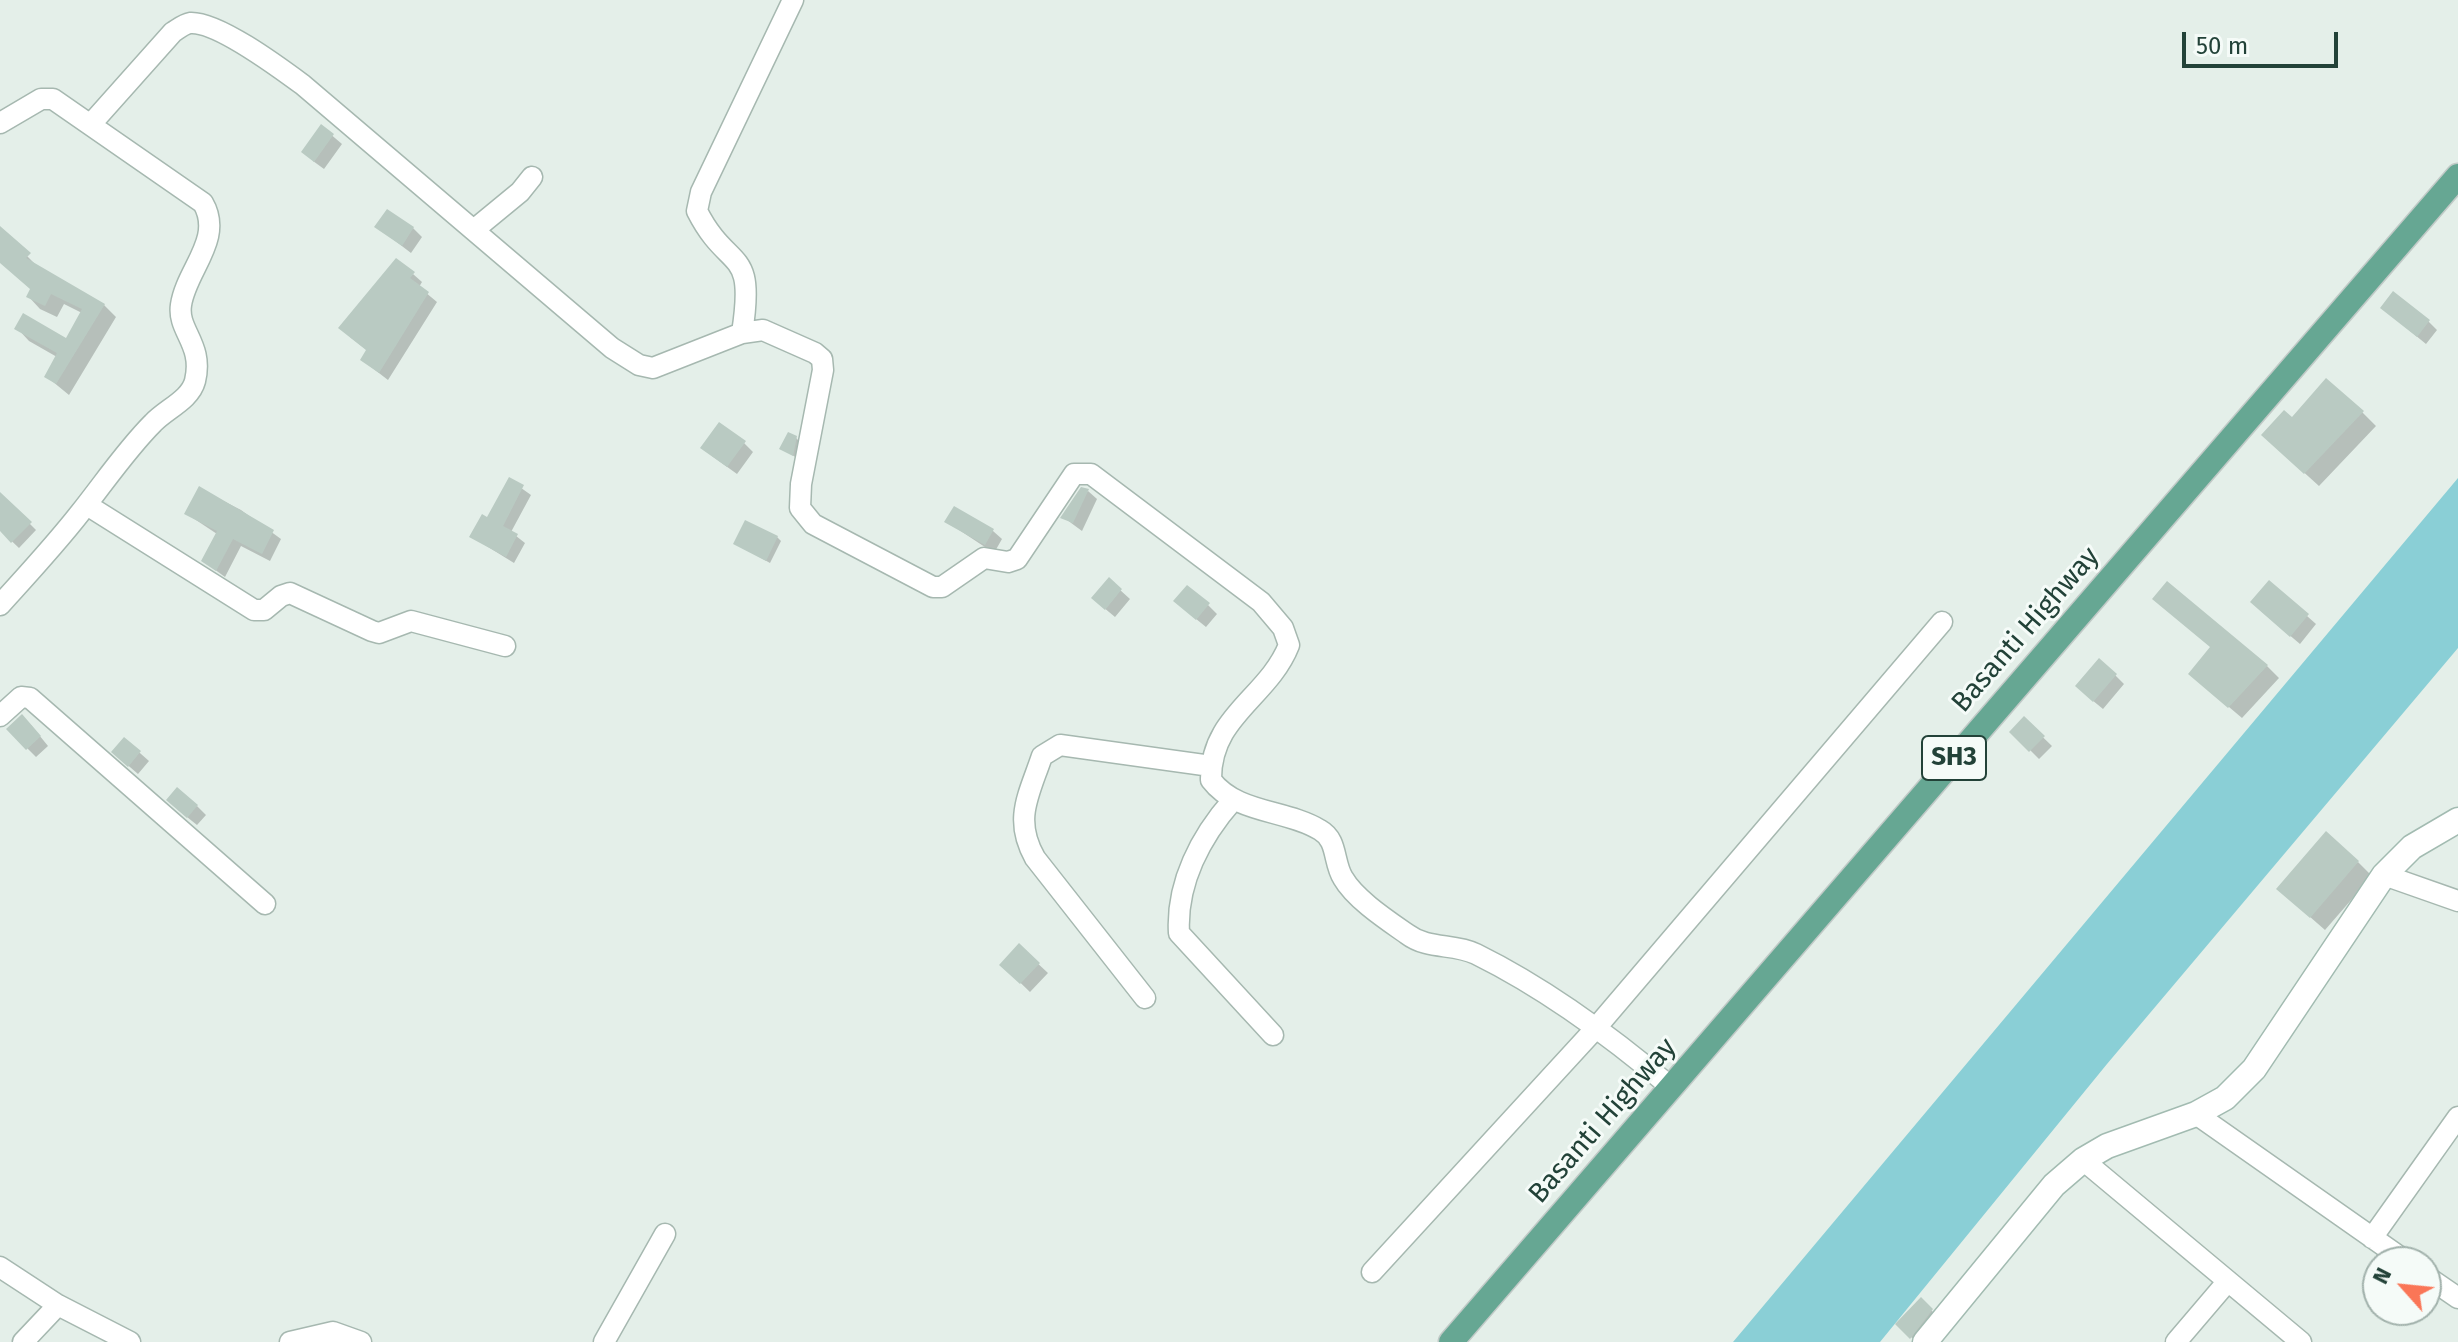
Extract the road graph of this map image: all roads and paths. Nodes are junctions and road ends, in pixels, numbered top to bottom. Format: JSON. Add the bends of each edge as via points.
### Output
{"nodes":[{"id":1,"x":793,"y":0,"type":"edge"},
{"id":2,"x":0,"y":123,"type":"edge"},
{"id":3,"x":91,"y":124,"type":"junction"},
{"id":4,"x":2458,"y":176,"type":"edge"},
{"id":5,"x":532,"y":177,"type":"dead end"},
{"id":6,"x":475,"y":229,"type":"junction"},
{"id":7,"x":742,"y":333,"type":"junction"},
{"id":8,"x":87,"y":505,"type":"junction"},
{"id":9,"x":0,"y":605,"type":"edge"},
{"id":10,"x":1942,"y":622,"type":"dead end"},
{"id":11,"x":505,"y":646,"type":"dead end"},
{"id":12,"x":0,"y":716,"type":"edge"},
{"id":13,"x":1212,"y":757,"type":"junction"},
{"id":14,"x":1233,"y":800,"type":"junction"},
{"id":15,"x":2458,"y":820,"type":"edge"},
{"id":16,"x":2384,"y":875,"type":"junction"},
{"id":17,"x":2450,"y":898,"type":"edge"},
{"id":18,"x":265,"y":904,"type":"dead end"},
{"id":19,"x":2458,"y":913,"type":"edge"},
{"id":20,"x":1145,"y":998,"type":"dead end"},
{"id":21,"x":1588,"y":1025,"type":"junction"},
{"id":22,"x":1273,"y":1035,"type":"dead end"},
{"id":23,"x":1672,"y":1088,"type":"junction"},
{"id":24,"x":2196,"y":1114,"type":"junction"},
{"id":25,"x":2458,"y":1117,"type":"edge"},
{"id":26,"x":2083,"y":1160,"type":"junction"},
{"id":27,"x":665,"y":1234,"type":"dead end"},
{"id":28,"x":2372,"y":1238,"type":"junction"},
{"id":29,"x":2384,"y":1246,"type":"edge"},
{"id":30,"x":0,"y":1267,"type":"edge"},
{"id":31,"x":1372,"y":1272,"type":"dead end"},
{"id":32,"x":2228,"y":1281,"type":"junction"},
{"id":33,"x":58,"y":1305,"type":"junction"},
{"id":34,"x":23,"y":1342,"type":"edge"},
{"id":35,"x":130,"y":1342,"type":"edge"},
{"id":36,"x":290,"y":1342,"type":"edge"},
{"id":37,"x":361,"y":1342,"type":"edge"},
{"id":38,"x":604,"y":1342,"type":"edge"},
{"id":39,"x":1451,"y":1342,"type":"edge"},
{"id":40,"x":1925,"y":1342,"type":"edge"},
{"id":41,"x":2176,"y":1342,"type":"edge"},
{"id":42,"x":2301,"y":1342,"type":"edge"}],
"edges":[{"from":1,"to":7,"type":"street","via":[[707,179],[697,211],[704,226],[743,266],[747,300]]},
{"from":2,"to":3,"type":"street","via":[[41,99],[53,99]]},
{"from":3,"to":6,"type":"street","via":[[173,32],[187,23],[205,25],[303,85]]},
{"from":3,"to":8,"type":"street","via":[[203,203],[210,215],[210,234],[181,305],[198,361],[194,385],[150,426]]},
{"from":4,"to":23,"type":"main road","name":"Basanti Highway","number":"SH3"},
{"from":5,"to":6,"type":"street"},
{"from":6,"to":7,"type":"street","via":[[612,348],[639,365],[653,368]]},
{"from":7,"to":13,"type":"street","via":[[763,330],[822,359],[799,497],[806,517],[924,583],[942,587],[984,558],[1017,559],[1074,474],[1091,474],[1261,602],[1283,628],[1289,645],[1282,664],[1236,712]]},
{"from":8,"to":9,"type":"street"},
{"from":8,"to":11,"type":"street","via":[[254,610],[264,610],[290,593],[379,633],[411,621]]},
{"from":10,"to":21,"type":"street"},
{"from":12,"to":18,"type":"street","via":[[21,697],[30,698]]},
{"from":13,"to":14,"type":"street","via":[[1211,780]]},
{"from":13,"to":20,"type":"street","via":[[1060,745],[1042,756],[1025,806],[1024,839],[1035,858]]},
{"from":14,"to":21,"type":"street","via":[[1320,830],[1334,847],[1342,877],[1351,888],[1408,936],[1473,953]]},
{"from":14,"to":22,"type":"street","via":[[1212,823],[1196,854],[1178,914],[1179,933]]},
{"from":15,"to":16,"type":"street","via":[[2412,847]]},
{"from":16,"to":17,"type":"street"},
{"from":16,"to":24,"type":"street","via":[[2254,1069],[2225,1098]]},
{"from":17,"to":19,"type":"street"},
{"from":21,"to":23,"type":"street"},
{"from":21,"to":31,"type":"street"},
{"from":23,"to":39,"type":"main road","name":"Basanti Highway","number":"SH3"},
{"from":24,"to":26,"type":"street","via":[[2133,1135]]},
{"from":24,"to":28,"type":"street"},
{"from":25,"to":28,"type":"street"},
{"from":26,"to":32,"type":"street"},
{"from":26,"to":40,"type":"street","via":[[2054,1185]]},
{"from":27,"to":38,"type":"street"},
{"from":28,"to":29,"type":"street"},
{"from":30,"to":33,"type":"street"},
{"from":32,"to":41,"type":"street"},
{"from":32,"to":42,"type":"street"},
{"from":33,"to":34,"type":"street"},
{"from":33,"to":35,"type":"street"},
{"from":36,"to":37,"type":"street","via":[[333,1332]]}]}
